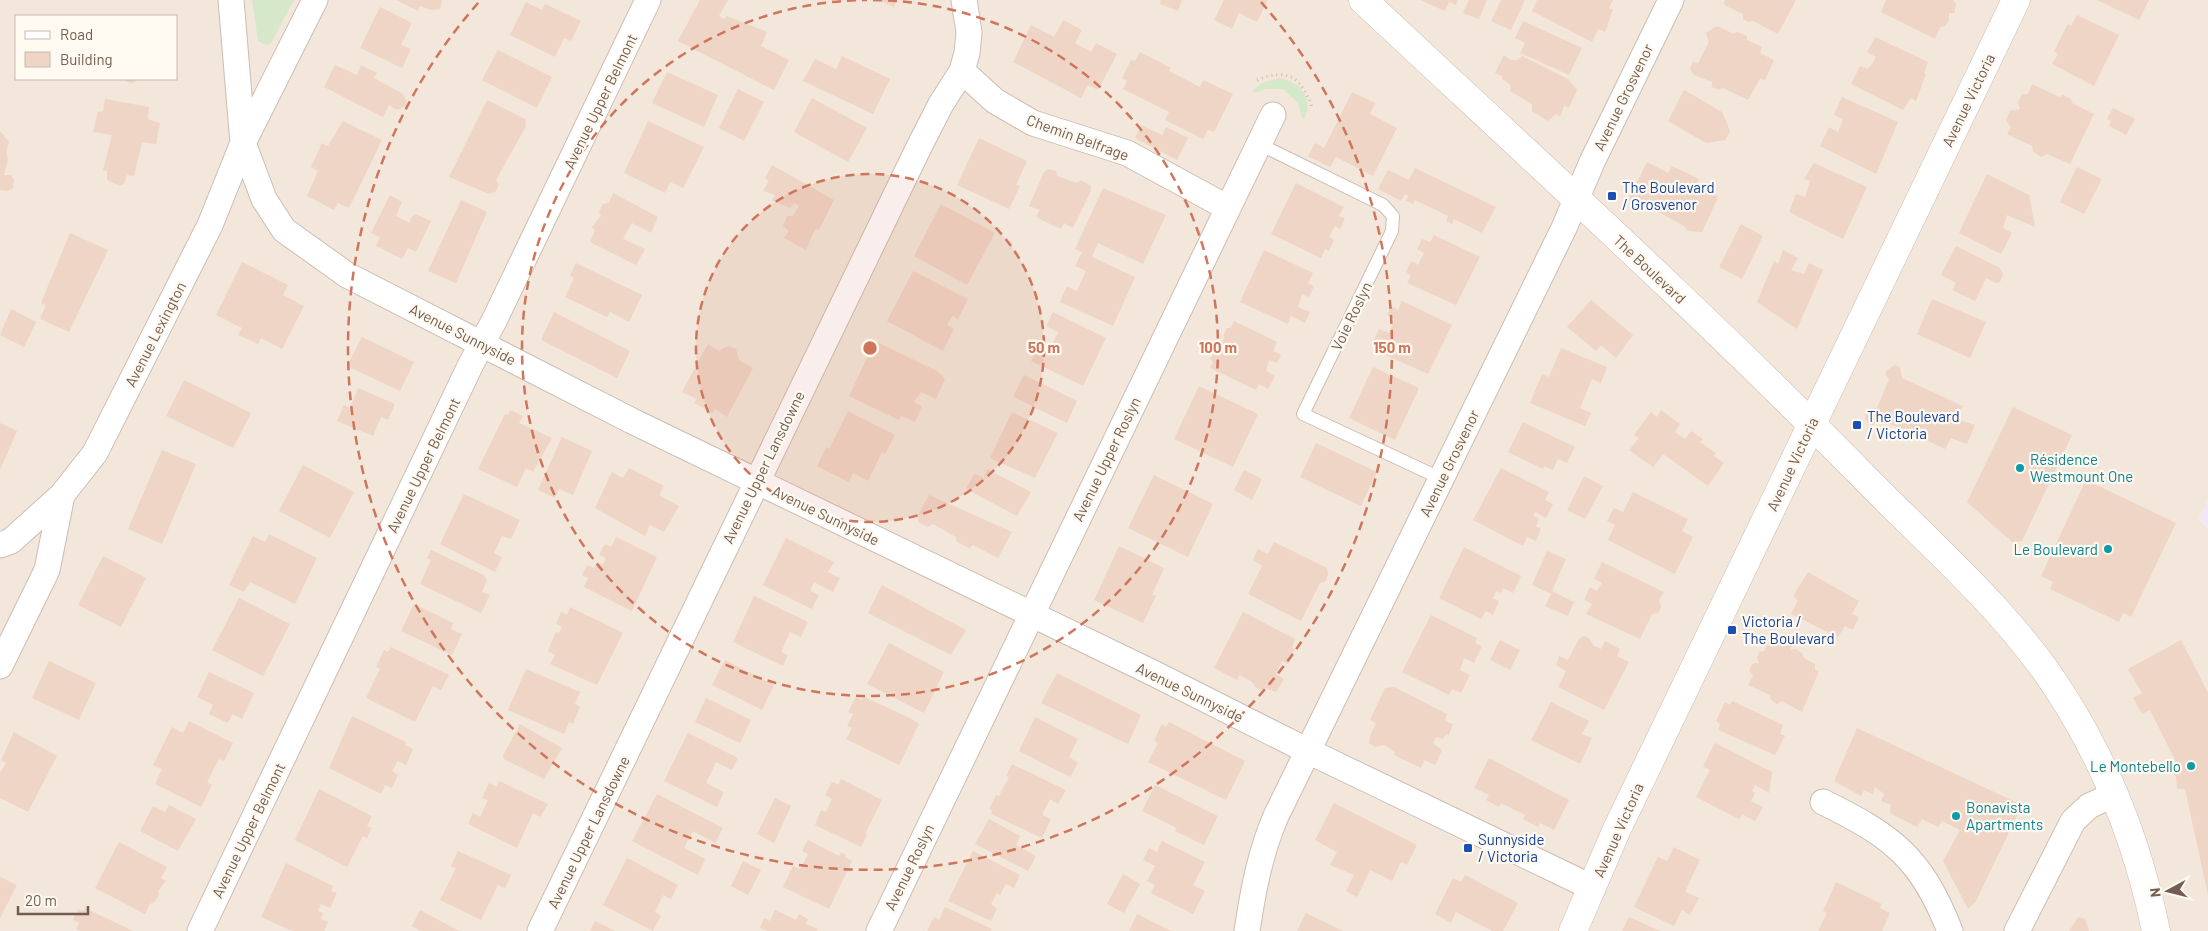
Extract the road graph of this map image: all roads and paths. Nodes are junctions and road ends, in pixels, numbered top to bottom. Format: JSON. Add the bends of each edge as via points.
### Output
{"nodes":[{"id":1,"x":231,"y":0,"type":"edge"},
{"id":2,"x":315,"y":0,"type":"edge"},
{"id":3,"x":648,"y":0,"type":"edge"},
{"id":4,"x":964,"y":0,"type":"edge"},
{"id":5,"x":1363,"y":0,"type":"edge"},
{"id":6,"x":1671,"y":0,"type":"edge"},
{"id":7,"x":2016,"y":0,"type":"edge"},
{"id":8,"x":962,"y":71,"type":"junction"},
{"id":9,"x":1257,"y":80,"type":"dead end"},
{"id":10,"x":1312,"y":107,"type":"dead end"},
{"id":11,"x":1272,"y":115,"type":"dead end"},
{"id":12,"x":243,"y":143,"type":"junction"},
{"id":13,"x":1258,"y":144,"type":"junction"},
{"id":14,"x":1576,"y":199,"type":"junction"},
{"id":15,"x":1228,"y":208,"type":"junction"},
{"id":16,"x":483,"y":344,"type":"junction"},
{"id":17,"x":1811,"y":424,"type":"junction"},
{"id":18,"x":1442,"y":479,"type":"junction"},
{"id":19,"x":756,"y":481,"type":"junction"},
{"id":20,"x":62,"y":496,"type":"junction"},
{"id":21,"x":0,"y":546,"type":"edge"},
{"id":22,"x":1030,"y":616,"type":"junction"},
{"id":23,"x":0,"y":666,"type":"edge"},
{"id":24,"x":1308,"y":751,"type":"junction"},
{"id":25,"x":2113,"y":795,"type":"junction"},
{"id":26,"x":1823,"y":802,"type":"dead end"},
{"id":27,"x":940,"y":803,"type":"joint"},
{"id":28,"x":1593,"y":888,"type":"junction"},
{"id":29,"x":200,"y":931,"type":"edge"},
{"id":30,"x":540,"y":931,"type":"edge"},
{"id":31,"x":879,"y":931,"type":"edge"},
{"id":32,"x":1247,"y":931,"type":"edge"},
{"id":33,"x":1573,"y":931,"type":"edge"},
{"id":34,"x":1950,"y":931,"type":"edge"},
{"id":35,"x":2017,"y":931,"type":"edge"},
{"id":36,"x":2156,"y":931,"type":"edge"}],
"edges":[{"from":1,"to":12,"type":"street","name":"Avenue Sunnyside"},
{"from":2,"to":12,"type":"street","name":"Avenue Lexington"},
{"from":3,"to":16,"type":"street","name":"Avenue Upper Belmont"},
{"from":4,"to":8,"type":"street","name":"Avenue Upper Lansdowne","via":[[969,32]]},
{"from":5,"to":14,"type":"main road","name":"The Boulevard"},
{"from":6,"to":14,"type":"street","name":"Avenue Grosvenor"},
{"from":7,"to":17,"type":"main road","name":"Avenue Victoria"},
{"from":8,"to":15,"type":"street","name":"Chemin Belfrage","via":[[995,101],[1033,123],[1127,153]]},
{"from":8,"to":19,"type":"street","name":"Avenue Upper Lansdowne","via":[[919,146]]},
{"from":9,"to":10,"type":"path","via":[[1273,75],[1289,76],[1301,83]]},
{"from":11,"to":13,"type":"street","name":"Avenue Upper Roslyn"},
{"from":12,"to":16,"type":"street","name":"Avenue Sunnyside","via":[[264,200],[284,230],[347,275]]},
{"from":12,"to":20,"type":"street","name":"Avenue Lexington","via":[[210,225],[95,453]]},
{"from":13,"to":15,"type":"street","name":"Avenue Upper Roslyn"},
{"from":13,"to":18,"type":"lane","name":"Voie Roslyn","via":[[1383,205],[1394,221],[1374,270],[1303,414]]},
{"from":14,"to":17,"type":"main road","name":"The Boulevard"},
{"from":14,"to":18,"type":"street","name":"Avenue Grosvenor"},
{"from":15,"to":22,"type":"street","name":"Avenue Upper Roslyn"},
{"from":16,"to":19,"type":"street","name":"Avenue Sunnyside"},
{"from":16,"to":29,"type":"street","name":"Avenue Upper Belmont"},
{"from":17,"to":25,"type":"main road","name":"The Boulevard","via":[[1993,606],[2032,652],[2080,724]]},
{"from":17,"to":28,"type":"main road","name":"Avenue Victoria","via":[[1617,829]]},
{"from":18,"to":24,"type":"street","name":"Avenue Grosvenor"},
{"from":19,"to":22,"type":"street","name":"Avenue Sunnyside"},
{"from":19,"to":30,"type":"street","name":"Avenue Upper Lansdowne"},
{"from":20,"to":21,"type":"street","via":[[11,541]]},
{"from":20,"to":23,"type":"street","name":"Avenue Lexington","via":[[46,570]]},
{"from":22,"to":24,"type":"street","name":"Avenue Sunnyside"},
{"from":22,"to":27,"type":"street","name":"Avenue Upper Roslyn"},
{"from":24,"to":28,"type":"street","name":"Avenue Sunnyside"},
{"from":24,"to":32,"type":"street","name":"Avenue Grosvenor","via":[[1265,842]]},
{"from":25,"to":35,"type":"street","via":[[2089,806],[2073,821]]},
{"from":25,"to":36,"type":"main road","name":"The Boulevard","via":[[2131,837]]},
{"from":26,"to":34,"type":"street","via":[[1879,831],[1903,853],[1930,887]]},
{"from":27,"to":31,"type":"street","name":"Avenue Roslyn"},
{"from":28,"to":33,"type":"main road","name":"Avenue Victoria"}]}
